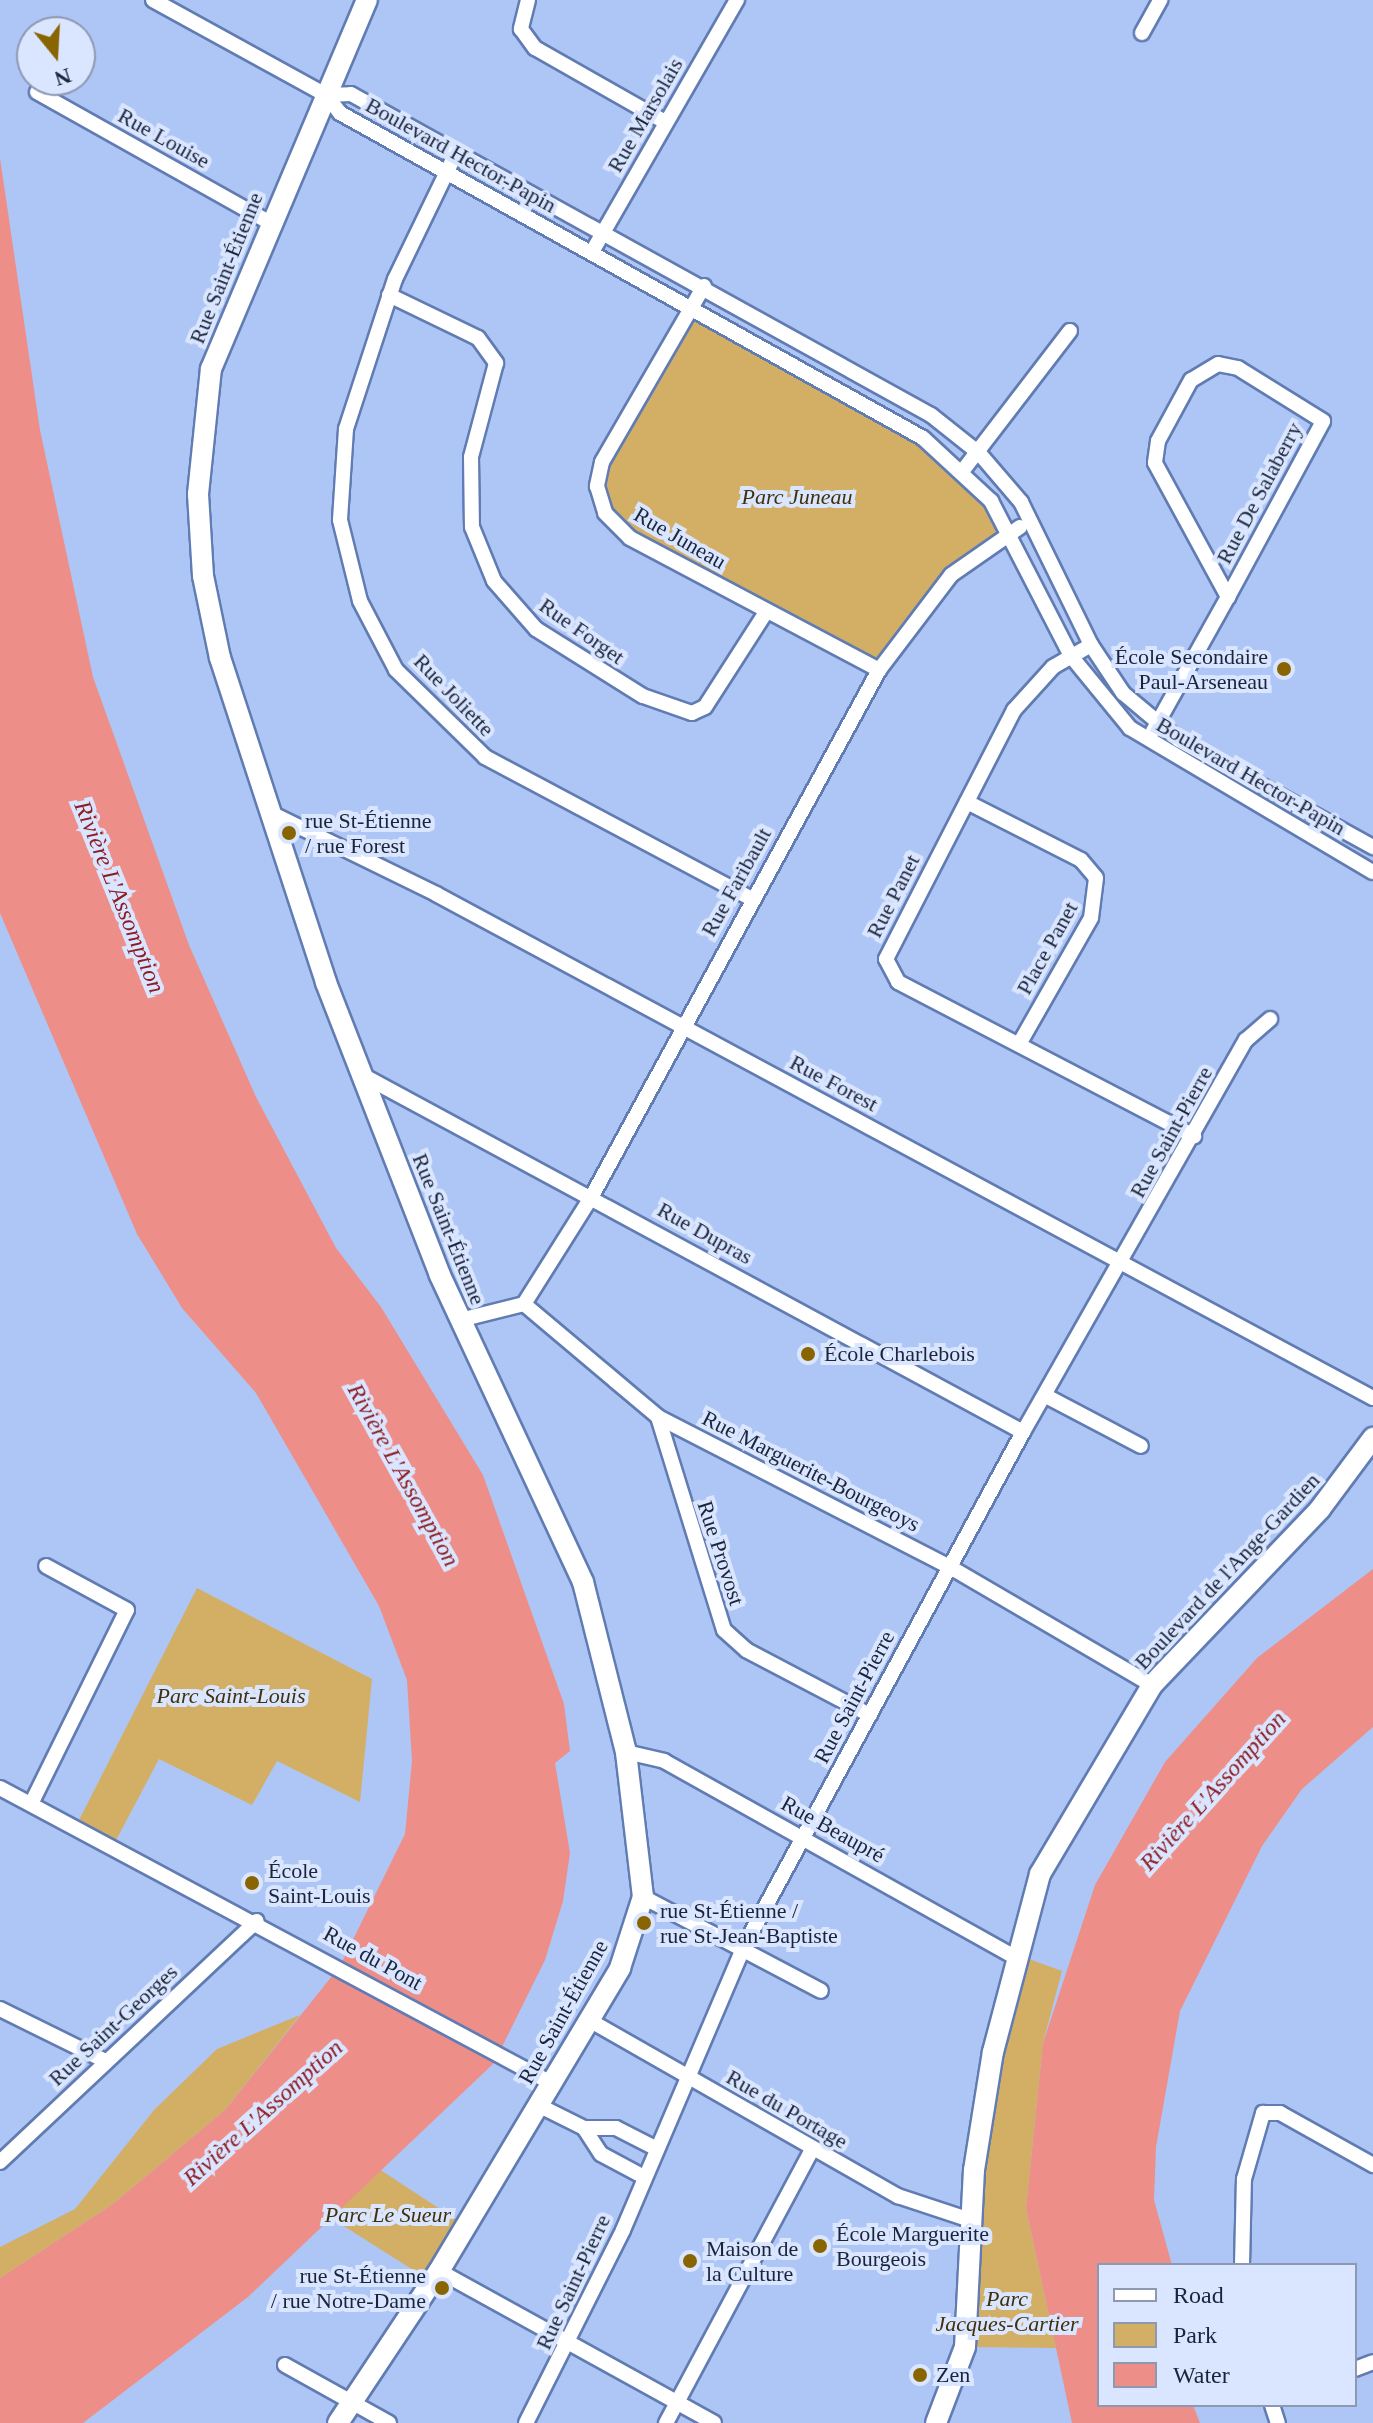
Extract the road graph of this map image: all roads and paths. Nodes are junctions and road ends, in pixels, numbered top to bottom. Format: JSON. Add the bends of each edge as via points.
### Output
{"nodes":[{"id":1,"x":153,"y":0,"type":"edge"},
{"id":2,"x":367,"y":0,"type":"edge"},
{"id":3,"x":528,"y":0,"type":"edge"},
{"id":4,"x":1160,"y":0,"type":"edge"},
{"id":5,"x":731,"y":2,"type":"edge"},
{"id":6,"x":1142,"y":33,"type":"dead end"},
{"id":7,"x":326,"y":95,"type":"junction"},
{"id":8,"x":44,"y":96,"type":"edge"},
{"id":9,"x":665,"y":122,"type":"junction"},
{"id":10,"x":456,"y":153,"type":"junction"},
{"id":11,"x":445,"y":172,"type":"junction"},
{"id":12,"x":270,"y":223,"type":"junction"},
{"id":13,"x":603,"y":233,"type":"junction"},
{"id":14,"x":592,"y":252,"type":"junction"},
{"id":15,"x":704,"y":286,"type":"junction"},
{"id":16,"x":389,"y":295,"type":"junction"},
{"id":17,"x":690,"y":307,"type":"junction"},
{"id":18,"x":1070,"y":331,"type":"dead end"},
{"id":19,"x":979,"y":453,"type":"junction"},
{"id":20,"x":964,"y":469,"type":"junction"},
{"id":21,"x":1032,"y":520,"type":"junction"},
{"id":22,"x":1012,"y":531,"type":"junction"},
{"id":23,"x":1228,"y":597,"type":"junction"},
{"id":24,"x":766,"y":612,"type":"junction"},
{"id":25,"x":1091,"y":645,"type":"junction"},
{"id":26,"x":1071,"y":656,"type":"junction"},
{"id":27,"x":879,"y":670,"type":"junction"},
{"id":28,"x":1158,"y":724,"type":"junction"},
{"id":29,"x":1145,"y":741,"type":"junction"},
{"id":30,"x":967,"y":802,"type":"junction"},
{"id":31,"x":271,"y":813,"type":"junction"},
{"id":32,"x":1373,"y":847,"type":"edge"},
{"id":33,"x":1373,"y":872,"type":"edge"},
{"id":34,"x":752,"y":899,"type":"junction"},
{"id":35,"x":1270,"y":1019,"type":"dead end"},
{"id":36,"x":683,"y":1027,"type":"junction"},
{"id":37,"x":1019,"y":1044,"type":"junction"},
{"id":38,"x":364,"y":1076,"type":"junction"},
{"id":39,"x":1194,"y":1136,"type":"junction"},
{"id":40,"x":592,"y":1196,"type":"junction"},
{"id":41,"x":1123,"y":1265,"type":"junction"},
{"id":42,"x":524,"y":1304,"type":"junction"},
{"id":43,"x":460,"y":1320,"type":"junction"},
{"id":44,"x":1046,"y":1396,"type":"junction"},
{"id":45,"x":1373,"y":1398,"type":"edge"},
{"id":46,"x":658,"y":1417,"type":"junction"},
{"id":47,"x":1023,"y":1432,"type":"junction"},
{"id":48,"x":1373,"y":1438,"type":"edge"},
{"id":49,"x":1141,"y":1446,"type":"dead end"},
{"id":50,"x":46,"y":1566,"type":"dead end"},
{"id":51,"x":950,"y":1567,"type":"junction"},
{"id":52,"x":1152,"y":1685,"type":"junction"},
{"id":53,"x":870,"y":1715,"type":"junction"},
{"id":54,"x":626,"y":1752,"type":"junction"},
{"id":55,"x":0,"y":1788,"type":"edge"},
{"id":56,"x":31,"y":1804,"type":"junction"},
{"id":57,"x":804,"y":1837,"type":"junction"},
{"id":58,"x":643,"y":1897,"type":"junction"},
{"id":59,"x":257,"y":1921,"type":"junction"},
{"id":60,"x":743,"y":1948,"type":"junction"},
{"id":61,"x":1014,"y":1957,"type":"junction"},
{"id":62,"x":821,"y":1991,"type":"dead end"},
{"id":63,"x":0,"y":2009,"type":"edge"},
{"id":64,"x":589,"y":2020,"type":"junction"},
{"id":65,"x":105,"y":2061,"type":"junction"},
{"id":66,"x":688,"y":2078,"type":"junction"},
{"id":67,"x":551,"y":2083,"type":"junction"},
{"id":68,"x":538,"y":2105,"type":"junction"},
{"id":69,"x":584,"y":2128,"type":"junction"},
{"id":70,"x":655,"y":2148,"type":"junction"},
{"id":71,"x":812,"y":2149,"type":"junction"},
{"id":72,"x":0,"y":2162,"type":"edge"},
{"id":73,"x":1373,"y":2165,"type":"edge"},
{"id":74,"x":644,"y":2177,"type":"junction"},
{"id":75,"x":970,"y":2220,"type":"junction"},
{"id":76,"x":1242,"y":2263,"type":"edge"},
{"id":77,"x":439,"y":2271,"type":"junction"},
{"id":78,"x":571,"y":2343,"type":"junction"},
{"id":79,"x":285,"y":2365,"type":"dead end"},
{"id":80,"x":677,"y":2402,"type":"junction"},
{"id":81,"x":352,"y":2403,"type":"junction"},
{"id":82,"x":338,"y":2423,"type":"edge"},
{"id":83,"x":389,"y":2423,"type":"edge"},
{"id":84,"x":526,"y":2423,"type":"edge"},
{"id":85,"x":666,"y":2423,"type":"edge"},
{"id":86,"x":714,"y":2423,"type":"edge"},
{"id":87,"x":936,"y":2423,"type":"edge"}],
"edges":[{"from":1,"to":7,"type":"street"},
{"from":2,"to":7,"type":"street","name":"Rue Saint-Étienne"},
{"from":3,"to":9,"type":"street","via":[[521,29],[535,48]]},
{"from":4,"to":6,"type":"street"},
{"from":5,"to":9,"type":"street","name":"Rue Marsolais"},
{"from":7,"to":10,"type":"street","name":"Boulevard Hector-Papin","via":[[351,94]]},
{"from":7,"to":11,"type":"street","name":"Boulevard Hector-Papin","via":[[340,113]]},
{"from":7,"to":12,"type":"street","name":"Rue Saint-Étienne"},
{"from":8,"to":12,"type":"street","name":"Rue Louise"},
{"from":9,"to":13,"type":"street","name":"Rue Marsolais"},
{"from":10,"to":11,"type":"street","name":"Rue Joliette"},
{"from":10,"to":13,"type":"street","name":"Boulevard Hector-Papin"},
{"from":11,"to":14,"type":"street","name":"Boulevard Hector-Papin"},
{"from":11,"to":16,"type":"street","name":"Rue Joliette"},
{"from":12,"to":31,"type":"street","name":"Rue Saint-Étienne","via":[[211,369],[198,494],[210,620]]},
{"from":13,"to":14,"type":"street","name":"Rue Marsolais"},
{"from":13,"to":15,"type":"street","name":"Boulevard Hector-Papin"},
{"from":14,"to":17,"type":"street","name":"Boulevard Hector-Papin"},
{"from":15,"to":17,"type":"street","name":"Rue Juneau"},
{"from":15,"to":19,"type":"street","name":"Boulevard Hector-Papin","via":[[886,387]]},
{"from":16,"to":24,"type":"street","name":"Rue Forget","via":[[478,338],[496,363],[471,457],[472,527],[494,581],[536,629],[643,696],[692,713],[705,707]]},
{"from":16,"to":34,"type":"street","name":"Rue Joliette","via":[[346,429],[338,492],[360,601],[396,670],[501,768]]},
{"from":17,"to":20,"type":"street","name":"Boulevard Hector-Papin","via":[[896,420]]},
{"from":17,"to":24,"type":"street","name":"Rue Juneau","via":[[602,462],[598,494],[623,532]]},
{"from":18,"to":19,"type":"street"},
{"from":19,"to":20,"type":"street"},
{"from":19,"to":21,"type":"street","name":"Boulevard Hector-Papin"},
{"from":20,"to":22,"type":"street","name":"Boulevard Hector-Papin"},
{"from":21,"to":22,"type":"street","name":"Rue Faribault"},
{"from":21,"to":25,"type":"street","name":"Boulevard Hector-Papin"},
{"from":22,"to":26,"type":"street","name":"Boulevard Hector-Papin"},
{"from":22,"to":27,"type":"street","name":"Rue Faribault","via":[[951,575]]},
{"from":23,"to":23,"type":"street","name":"Rue De Salaberry","via":[[1323,421],[1238,368],[1218,364],[1191,380],[1158,441],[1155,463]]},
{"from":23,"to":28,"type":"street","name":"Rue De Salaberry"},
{"from":24,"to":27,"type":"street","name":"Rue Juneau"},
{"from":25,"to":26,"type":"street","name":"Rue Panet"},
{"from":25,"to":28,"type":"street","name":"Boulevard Hector-Papin","via":[[1123,693]]},
{"from":26,"to":29,"type":"street","name":"Boulevard Hector-Papin"},
{"from":26,"to":30,"type":"street","name":"Rue Panet","via":[[1014,710]]},
{"from":27,"to":34,"type":"street","name":"Rue Faribault"},
{"from":28,"to":29,"type":"street","name":"Rue De Salaberry"},
{"from":28,"to":32,"type":"street","name":"Boulevard Hector-Papin"},
{"from":29,"to":33,"type":"street","name":"Boulevard Hector-Papin"},
{"from":30,"to":37,"type":"street","name":"Place Panet","via":[[1081,860],[1096,878],[1091,918]]},
{"from":30,"to":37,"type":"street","name":"Rue Panet","via":[[886,959],[898,982]]},
{"from":31,"to":36,"type":"street","name":"Rue Forest"},
{"from":31,"to":38,"type":"street","name":"Rue Saint-Étienne"},
{"from":34,"to":36,"type":"street","name":"Rue Faribault"},
{"from":35,"to":39,"type":"street","name":"Rue Saint-Pierre","via":[[1246,1040]]},
{"from":36,"to":40,"type":"street","name":"Rue Faribault"},
{"from":36,"to":41,"type":"street","name":"Rue Forest"},
{"from":37,"to":39,"type":"street","name":"Rue Panet"},
{"from":38,"to":40,"type":"street","name":"Rue Dupras"},
{"from":38,"to":43,"type":"street","name":"Rue Saint-Étienne"},
{"from":39,"to":41,"type":"street","name":"Rue Saint-Pierre"},
{"from":40,"to":42,"type":"street","name":"Rue Faribault"},
{"from":40,"to":47,"type":"street","name":"Rue Dupras"},
{"from":41,"to":44,"type":"street","name":"Rue Saint-Pierre"},
{"from":41,"to":45,"type":"street","name":"Rue Forest"},
{"from":42,"to":43,"type":"street"},
{"from":42,"to":46,"type":"street","name":"Rue Marguerite-Bourgeoys"},
{"from":43,"to":54,"type":"street","name":"Rue Saint-Étienne","via":[[583,1582]]},
{"from":44,"to":47,"type":"street","name":"Rue Saint-Pierre"},
{"from":44,"to":49,"type":"street"},
{"from":46,"to":51,"type":"street","name":"Rue Marguerite-Bourgeoys"},
{"from":46,"to":53,"type":"street","name":"Rue Provost","via":[[724,1630],[746,1650]]},
{"from":47,"to":51,"type":"street","name":"Rue Saint-Pierre"},
{"from":48,"to":52,"type":"street","name":"Boulevard de l'Ange-Gardien","via":[[1320,1509]]},
{"from":50,"to":56,"type":"street","via":[[127,1610]]},
{"from":51,"to":52,"type":"street","name":"Rue Marguerite-Bourgeoys"},
{"from":51,"to":53,"type":"street","name":"Rue Saint-Pierre"},
{"from":52,"to":61,"type":"street","name":"Boulevard de l'Ange-Gardien","via":[[1049,1854]]},
{"from":53,"to":57,"type":"street","name":"Rue Saint-Pierre"},
{"from":54,"to":57,"type":"street","name":"Rue Beaupré","via":[[664,1761]]},
{"from":54,"to":58,"type":"street","name":"Rue Saint-Étienne"},
{"from":55,"to":56,"type":"street","name":"Rue du Pont"},
{"from":56,"to":59,"type":"street","name":"Rue du Pont"},
{"from":57,"to":60,"type":"street","name":"Rue Saint-Pierre"},
{"from":57,"to":61,"type":"street","name":"Rue Beaupré"},
{"from":58,"to":60,"type":"street"},
{"from":58,"to":64,"type":"street","name":"Rue Saint-Étienne","via":[[620,1968]]},
{"from":59,"to":65,"type":"street","name":"Rue Saint-Georges"},
{"from":59,"to":67,"type":"street","name":"Rue du Pont"},
{"from":60,"to":62,"type":"street"},
{"from":60,"to":66,"type":"street","name":"Rue Saint-Pierre"},
{"from":61,"to":75,"type":"street","name":"Boulevard de l'Ange-Gardien","via":[[993,2052]]},
{"from":63,"to":65,"type":"street"},
{"from":64,"to":66,"type":"street","name":"Rue du Portage"},
{"from":64,"to":67,"type":"street","name":"Rue Saint-Étienne"},
{"from":65,"to":72,"type":"street","name":"Rue Saint-Georges"},
{"from":66,"to":70,"type":"street","name":"Rue Saint-Pierre"},
{"from":66,"to":71,"type":"street","name":"Rue du Portage"},
{"from":67,"to":68,"type":"street","name":"Rue Saint-Étienne"},
{"from":68,"to":69,"type":"street"},
{"from":68,"to":77,"type":"street","name":"Rue Saint-Étienne"},
{"from":69,"to":70,"type":"street","via":[[616,2128]]},
{"from":69,"to":74,"type":"street","via":[[601,2154]]},
{"from":70,"to":74,"type":"street","name":"Rue Saint-Pierre"},
{"from":71,"to":75,"type":"street","name":"Rue du Portage","via":[[940,2216]]},
{"from":71,"to":80,"type":"street"},
{"from":73,"to":76,"type":"street","via":[[1280,2113],[1263,2113],[1244,2179]]},
{"from":74,"to":78,"type":"street","name":"Rue Saint-Pierre"},
{"from":75,"to":87,"type":"street","name":"Boulevard de l'Ange-Gardien","via":[[965,2347]]},
{"from":77,"to":78,"type":"street"},
{"from":77,"to":81,"type":"street","name":"Rue Saint-Étienne"},
{"from":78,"to":80,"type":"street"},
{"from":78,"to":84,"type":"street","name":"Rue Saint-Pierre"},
{"from":79,"to":81,"type":"street"},
{"from":80,"to":85,"type":"street"},
{"from":80,"to":86,"type":"street"},
{"from":81,"to":82,"type":"street","name":"Rue Saint-Étienne"},
{"from":81,"to":83,"type":"street"}]}
